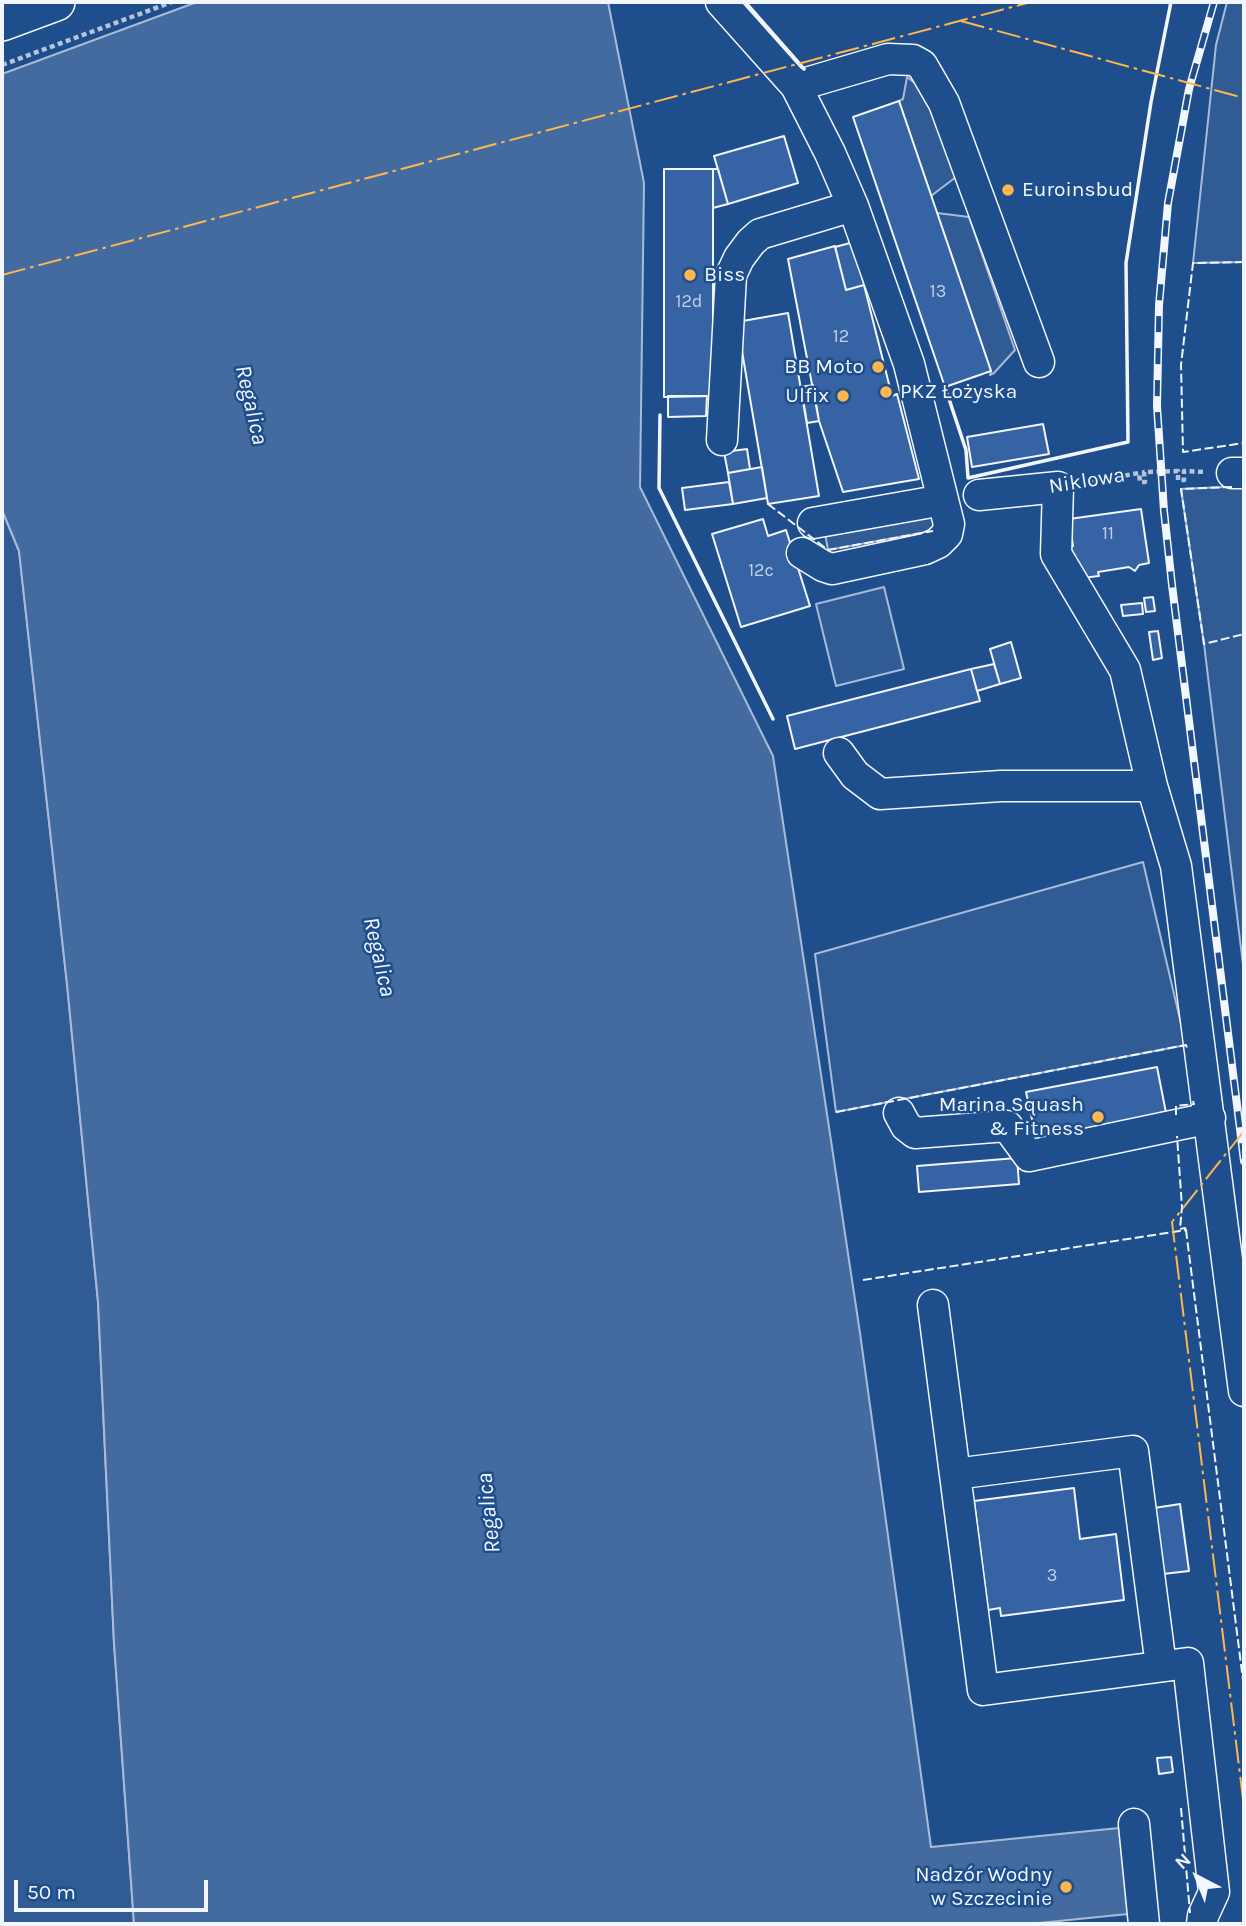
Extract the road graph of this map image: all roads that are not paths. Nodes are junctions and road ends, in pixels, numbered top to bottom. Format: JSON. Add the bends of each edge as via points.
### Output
{"nodes":[{"id":1,"x":56,"y":2,"type":"edge"},
{"id":2,"x":720,"y":2,"type":"edge"},
{"id":3,"x":2,"y":22,"type":"edge"},
{"id":4,"x":796,"y":86,"type":"junction"},
{"id":5,"x":853,"y":206,"type":"junction"},
{"id":6,"x":1039,"y":362,"type":"dead end"},
{"id":7,"x":722,"y":440,"type":"dead end"},
{"id":8,"x":979,"y":495,"type":"dead end"},
{"id":9,"x":943,"y":500,"type":"junction"},
{"id":10,"x":813,"y":523,"type":"dead end"},
{"id":11,"x":802,"y":553,"type":"dead end"},
{"id":12,"x":839,"y":753,"type":"dead end"},
{"id":13,"x":1152,"y":786,"type":"junction"},
{"id":14,"x":899,"y":1113,"type":"dead end"},
{"id":15,"x":1210,"y":1118,"type":"junction"},
{"id":16,"x":933,"y":1304,"type":"dead end"},
{"id":17,"x":1244,"y":1391,"type":"edge"},
{"id":18,"x":955,"y":1474,"type":"junction"},
{"id":19,"x":1161,"y":1666,"type":"junction"},
{"id":20,"x":1134,"y":1824,"type":"dead end"},
{"id":21,"x":1144,"y":1924,"type":"edge"},
{"id":22,"x":1202,"y":1924,"type":"edge"}],
"edges":[{"from":1,"to":3,"type":"main road"},
{"from":2,"to":4,"type":"street"},
{"from":4,"to":5,"type":"street"},
{"from":4,"to":6,"type":"street","via":[[888,59],[922,65],[944,103]]},
{"from":5,"to":7,"type":"street","via":[[760,234],[739,258],[731,275]]},
{"from":5,"to":9,"type":"street","via":[[909,364]]},
{"from":8,"to":13,"type":"street","name":"Niklowa","via":[[1058,487],[1056,554],[1125,670]]},
{"from":9,"to":10,"type":"street"},
{"from":9,"to":11,"type":"street","via":[[947,534],[925,549],[832,569]]},
{"from":12,"to":13,"type":"street","via":[[855,775],[880,794],[1001,786]]},
{"from":13,"to":15,"type":"street","via":[[1176,866]]},
{"from":14,"to":15,"type":"street","via":[[915,1133],[1007,1126],[1029,1156]]},
{"from":15,"to":17,"type":"street"},
{"from":16,"to":18,"type":"street"},
{"from":18,"to":19,"type":"street","via":[[1133,1451]]},
{"from":18,"to":19,"type":"street","via":[[983,1690]]},
{"from":19,"to":22,"type":"street","via":[[1188,1663],[1214,1892]]},
{"from":20,"to":21,"type":"street"}]}
